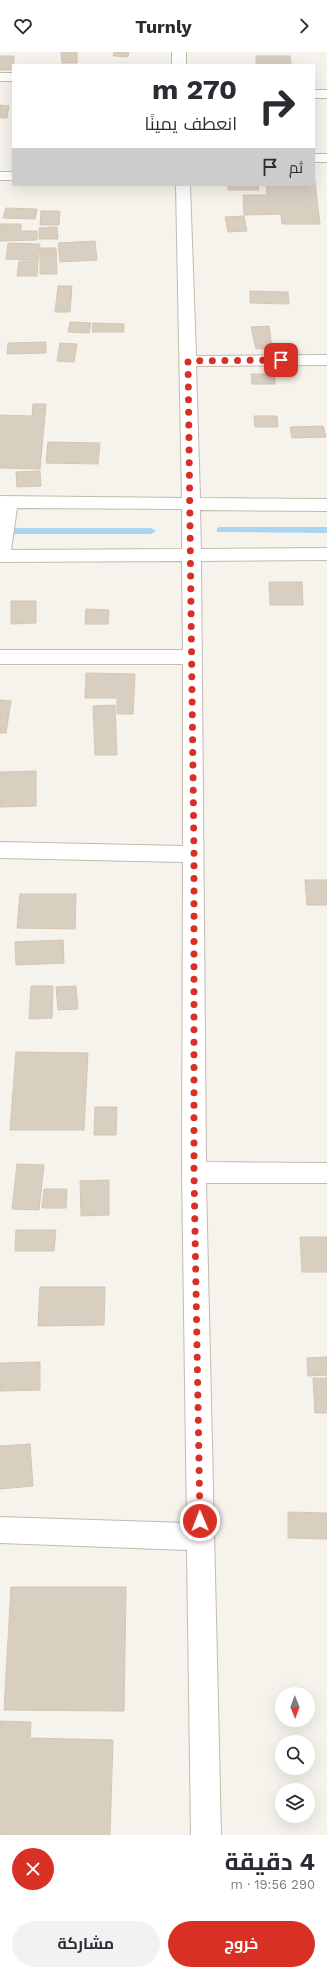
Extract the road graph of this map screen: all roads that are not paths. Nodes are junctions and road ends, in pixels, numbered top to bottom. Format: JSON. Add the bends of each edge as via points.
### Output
{"nodes":[{"id":1,"x":179,"y":52,"type":"edge"},
{"id":2,"x":179,"y":64,"type":"edge"},
{"id":3,"x":0,"y":77,"type":"edge"},
{"id":4,"x":12,"y":77,"type":"edge"},
{"id":5,"x":315,"y":94,"type":"edge"},
{"id":6,"x":327,"y":94,"type":"edge"},
{"id":7,"x":315,"y":158,"type":"edge"},
{"id":8,"x":327,"y":158,"type":"edge"},
{"id":9,"x":0,"y":176,"type":"edge"},
{"id":10,"x":12,"y":176,"type":"edge"},
{"id":11,"x":183,"y":186,"type":"edge"},
{"id":12,"x":327,"y":360,"type":"edge"},
{"id":13,"x":188,"y":361,"type":"junction"},
{"id":14,"x":4,"y":502,"type":"edge"},
{"id":15,"x":191,"y":502,"type":"junction"},
{"id":16,"x":319,"y":505,"type":"edge"},
{"id":17,"x":327,"y":518,"type":"edge"},
{"id":18,"x":327,"y":554,"type":"edge"},
{"id":19,"x":1,"y":556,"type":"edge"},
{"id":20,"x":191,"y":556,"type":"junction"},
{"id":21,"x":0,"y":657,"type":"edge"},
{"id":22,"x":191,"y":657,"type":"junction"},
{"id":23,"x":0,"y":850,"type":"edge"},
{"id":24,"x":194,"y":854,"type":"junction"},
{"id":25,"x":194,"y":1172,"type":"junction"},
{"id":26,"x":327,"y":1173,"type":"edge"},
{"id":27,"x":0,"y":1530,"type":"edge"},
{"id":28,"x":200,"y":1537,"type":"junction"},
{"id":29,"x":206,"y":1835,"type":"edge"}],
"edges":[{"from":1,"to":2,"type":"street"},
{"from":3,"to":4,"type":"street"},
{"from":5,"to":6,"type":"street"},
{"from":7,"to":8,"type":"street"},
{"from":9,"to":10,"type":"street"},
{"from":11,"to":13,"type":"street"},
{"from":12,"to":13,"type":"street"},
{"from":13,"to":15,"type":"street"},
{"from":14,"to":15,"type":"street"},
{"from":14,"to":19,"type":"street"},
{"from":15,"to":16,"type":"street"},
{"from":15,"to":20,"type":"street"},
{"from":16,"to":17,"type":"street"},
{"from":18,"to":20,"type":"street"},
{"from":19,"to":20,"type":"street"},
{"from":20,"to":22,"type":"street"},
{"from":21,"to":22,"type":"street"},
{"from":22,"to":24,"type":"street"},
{"from":23,"to":24,"type":"street"},
{"from":24,"to":25,"type":"street"},
{"from":25,"to":26,"type":"street"},
{"from":25,"to":28,"type":"street"},
{"from":27,"to":28,"type":"street"},
{"from":28,"to":29,"type":"street"}]}
